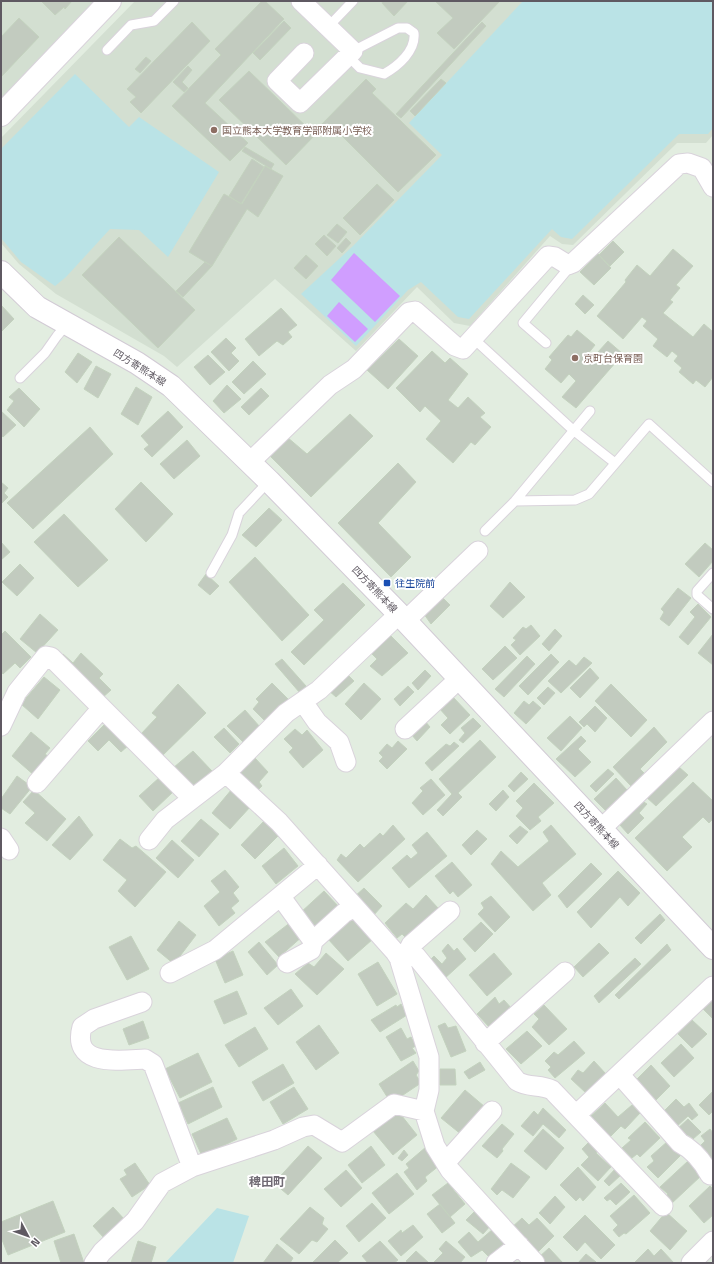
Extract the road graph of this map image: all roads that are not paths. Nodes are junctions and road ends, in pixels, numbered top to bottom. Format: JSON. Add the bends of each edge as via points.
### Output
{"nodes":[{"id":1,"x":110,"y":1,"type":"edge"},
{"id":2,"x":174,"y":1,"type":"edge"},
{"id":3,"x":301,"y":1,"type":"edge"},
{"id":4,"x":353,"y":1,"type":"edge"},
{"id":5,"x":328,"y":27,"type":"junction"},
{"id":6,"x":107,"y":50,"type":"dead end"},
{"id":7,"x":304,"y":53,"type":"dead end"},
{"id":8,"x":351,"y":54,"type":"junction"},
{"id":9,"x":1,"y":115,"type":"edge"},
{"id":10,"x":707,"y":163,"type":"edge"},
{"id":11,"x":713,"y":187,"type":"edge"},
{"id":12,"x":573,"y":263,"type":"junction"},
{"id":13,"x":1,"y":272,"type":"edge"},
{"id":14,"x":67,"y":324,"type":"junction"},
{"id":15,"x":474,"y":339,"type":"junction"},
{"id":16,"x":546,"y":343,"type":"dead end"},
{"id":17,"x":20,"y":378,"type":"dead end"},
{"id":18,"x":590,"y":411,"type":"dead end"},
{"id":19,"x":573,"y":430,"type":"junction"},
{"id":20,"x":250,"y":462,"type":"junction"},
{"id":21,"x":615,"y":463,"type":"junction"},
{"id":22,"x":269,"y":480,"type":"junction"},
{"id":23,"x":713,"y":482,"type":"edge"},
{"id":24,"x":515,"y":501,"type":"junction"},
{"id":25,"x":485,"y":531,"type":"dead end"},
{"id":26,"x":478,"y":551,"type":"dead end"},
{"id":27,"x":211,"y":573,"type":"dead end"},
{"id":28,"x":713,"y":573,"type":"edge"},
{"id":29,"x":713,"y":609,"type":"edge"},
{"id":30,"x":402,"y":617,"type":"junction"},
{"id":31,"x":460,"y":678,"type":"junction"},
{"id":32,"x":302,"y":702,"type":"junction"},
{"id":33,"x":101,"y":709,"type":"junction"},
{"id":34,"x":713,"y":721,"type":"edge"},
{"id":35,"x":1,"y":726,"type":"edge"},
{"id":36,"x":404,"y":729,"type":"dead end"},
{"id":37,"x":346,"y":762,"type":"dead end"},
{"id":38,"x":226,"y":773,"type":"junction"},
{"id":39,"x":37,"y":783,"type":"dead end"},
{"id":40,"x":192,"y":798,"type":"junction"},
{"id":41,"x":601,"y":829,"type":"junction"},
{"id":42,"x":149,"y":840,"type":"dead end"},
{"id":43,"x":318,"y":865,"type":"junction"},
{"id":44,"x":281,"y":897,"type":"junction"},
{"id":45,"x":355,"y":907,"type":"junction"},
{"id":46,"x":450,"y":911,"type":"dead end"},
{"id":47,"x":313,"y":941,"type":"junction"},
{"id":48,"x":713,"y":948,"type":"edge"},
{"id":49,"x":403,"y":956,"type":"junction"},
{"id":50,"x":287,"y":963,"type":"dead end"},
{"id":51,"x":565,"y":972,"type":"dead end"},
{"id":52,"x":170,"y":973,"type":"dead end"},
{"id":53,"x":713,"y":986,"type":"edge"},
{"id":54,"x":142,"y":1002,"type":"dead end"},
{"id":55,"x":485,"y":1043,"type":"junction"},
{"id":56,"x":620,"y":1075,"type":"junction"},
{"id":57,"x":424,"y":1111,"type":"junction"},
{"id":58,"x":492,"y":1111,"type":"dead end"},
{"id":59,"x":576,"y":1115,"type":"junction"},
{"id":60,"x":446,"y":1162,"type":"junction"},
{"id":61,"x":192,"y":1167,"type":"junction"},
{"id":62,"x":710,"y":1175,"type":"dead end"},
{"id":63,"x":663,"y":1206,"type":"dead end"},
{"id":64,"x":713,"y":1241,"type":"edge"},
{"id":65,"x":519,"y":1245,"type":"junction"},
{"id":66,"x":94,"y":1263,"type":"edge"},
{"id":67,"x":496,"y":1263,"type":"edge"},
{"id":68,"x":535,"y":1263,"type":"edge"},
{"id":69,"x":691,"y":1263,"type":"edge"}],
"edges":[{"from":1,"to":9,"type":"main road"},
{"from":2,"to":6,"type":"lane","via":[[154,21],[131,25]]},
{"from":3,"to":5,"type":"street"},
{"from":4,"to":5,"type":"lane"},
{"from":5,"to":8,"type":"street"},
{"from":7,"to":8,"type":"street","via":[[277,81],[300,103]]},
{"from":8,"to":8,"type":"lane","via":[[360,68],[384,74],[393,69],[408,53],[415,42],[414,33],[407,28],[398,28]]},
{"from":10,"to":11,"type":"street"},
{"from":10,"to":12,"type":"street","via":[[679,164]]},
{"from":12,"to":15,"type":"street","via":[[568,265],[548,256]]},
{"from":12,"to":16,"type":"lane","via":[[523,323]]},
{"from":13,"to":14,"type":"main road","name":"四方寄熊本線","via":[[37,307]]},
{"from":14,"to":17,"type":"lane","via":[[45,353]]},
{"from":14,"to":20,"type":"main road","name":"四方寄熊本線","via":[[137,362],[171,386]]},
{"from":15,"to":19,"type":"lane"},
{"from":15,"to":20,"type":"street","via":[[463,349],[455,346],[416,311],[409,312],[354,369],[330,386]]},
{"from":18,"to":19,"type":"lane"},
{"from":19,"to":21,"type":"lane"},
{"from":19,"to":24,"type":"lane"},
{"from":20,"to":22,"type":"main road","name":"四方寄熊本線"},
{"from":21,"to":23,"type":"lane","via":[[649,424]]},
{"from":21,"to":24,"type":"lane","via":[[590,494],[575,500]]},
{"from":22,"to":27,"type":"lane","via":[[240,512],[232,535]]},
{"from":22,"to":30,"type":"main road","name":"四方寄熊本線"},
{"from":24,"to":25,"type":"lane"},
{"from":26,"to":30,"type":"street"},
{"from":28,"to":29,"type":"lane","via":[[697,591],[697,595]]},
{"from":30,"to":31,"type":"main road","name":"四方寄熊本線"},
{"from":30,"to":32,"type":"street"},
{"from":31,"to":36,"type":"street"},
{"from":31,"to":41,"type":"main road","name":"四方寄熊本線"},
{"from":32,"to":37,"type":"street","via":[[317,722],[339,742]]},
{"from":32,"to":38,"type":"street","via":[[286,713]]},
{"from":33,"to":35,"type":"street","via":[[51,657],[46,656],[17,692]]},
{"from":33,"to":39,"type":"street"},
{"from":33,"to":40,"type":"street"},
{"from":34,"to":41,"type":"street"},
{"from":38,"to":40,"type":"street"},
{"from":38,"to":43,"type":"street","via":[[279,822]]},
{"from":40,"to":42,"type":"street","via":[[165,820]]},
{"from":41,"to":48,"type":"main road","name":"四方寄熊本線"},
{"from":43,"to":44,"type":"street"},
{"from":43,"to":45,"type":"street"},
{"from":44,"to":47,"type":"street"},
{"from":44,"to":52,"type":"street","via":[[215,950]]},
{"from":45,"to":47,"type":"street","via":[[344,913]]},
{"from":45,"to":49,"type":"street","via":[[395,952]]},
{"from":46,"to":49,"type":"street","via":[[411,945]]},
{"from":47,"to":50,"type":"street","via":[[311,950]]},
{"from":49,"to":55,"type":"street","via":[[416,956]]},
{"from":49,"to":57,"type":"street","via":[[429,1057],[429,1090]]},
{"from":51,"to":55,"type":"street"},
{"from":53,"to":56,"type":"street"},
{"from":54,"to":61,"type":"street","via":[[94,1019],[82,1027],[81,1044],[84,1050],[104,1061],[145,1059],[153,1064]]},
{"from":55,"to":59,"type":"street","via":[[517,1081],[524,1085],[544,1086],[552,1090]]},
{"from":56,"to":59,"type":"street"},
{"from":56,"to":62,"type":"street","via":[[680,1143],[690,1148]]},
{"from":57,"to":60,"type":"street","via":[[435,1146]]},
{"from":57,"to":61,"type":"street","via":[[394,1104],[342,1142],[314,1125]]},
{"from":58,"to":60,"type":"street"},
{"from":59,"to":63,"type":"street"},
{"from":60,"to":65,"type":"street","via":[[471,1194]]},
{"from":61,"to":66,"type":"street","via":[[162,1183],[135,1221]]},
{"from":64,"to":69,"type":"street"},
{"from":65,"to":67,"type":"street"},
{"from":65,"to":68,"type":"street"}]}
